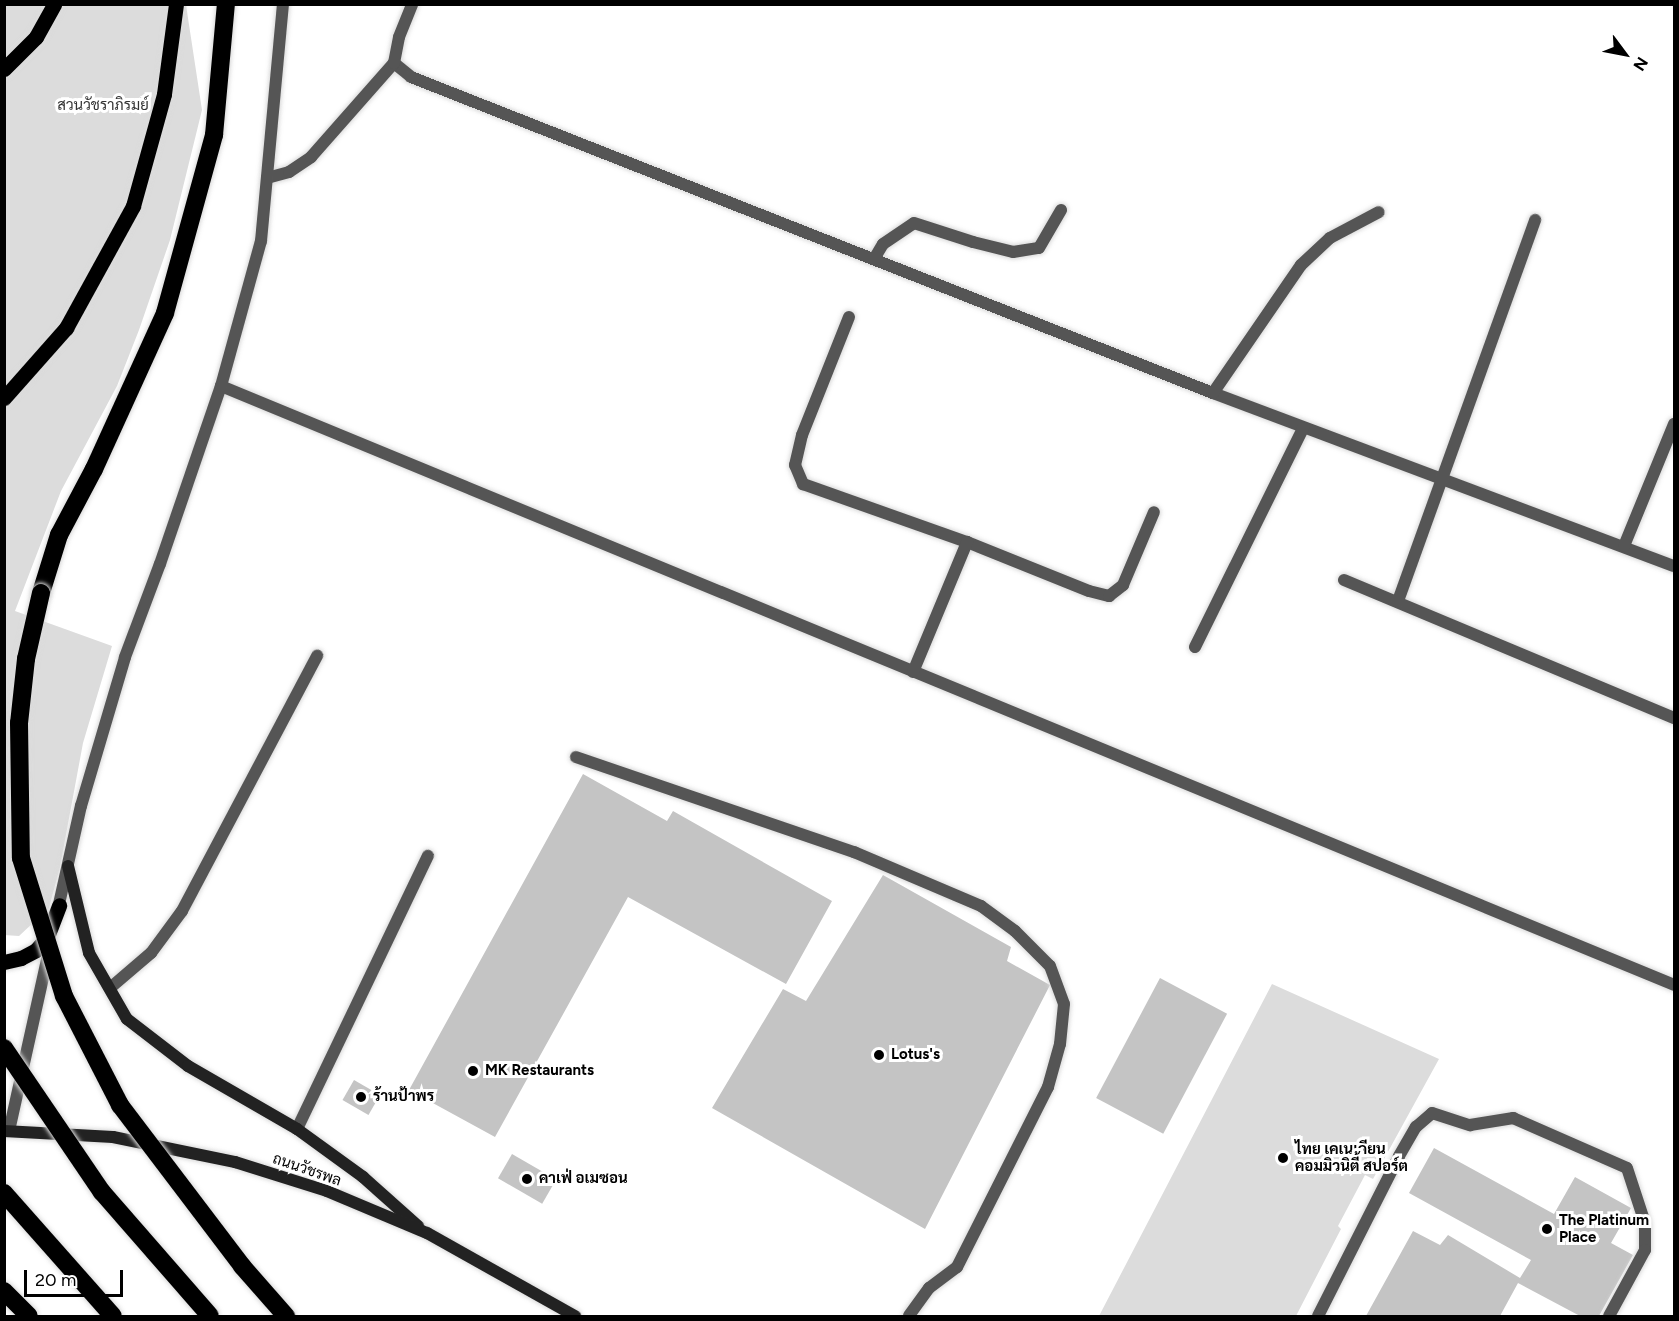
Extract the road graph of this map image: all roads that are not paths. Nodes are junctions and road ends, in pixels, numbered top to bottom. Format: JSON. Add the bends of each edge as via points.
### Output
{"nodes":[{"id":1,"x":54,"y":4,"type":"edge"},
{"id":2,"x":176,"y":4,"type":"edge"},
{"id":3,"x":226,"y":4,"type":"edge"},
{"id":4,"x":284,"y":4,"type":"edge"},
{"id":5,"x":412,"y":4,"type":"edge"},
{"id":6,"x":394,"y":63,"type":"junction"},
{"id":7,"x":4,"y":69,"type":"edge"},
{"id":8,"x":267,"y":178,"type":"junction"},
{"id":9,"x":1061,"y":210,"type":"dead end"},
{"id":10,"x":1379,"y":212,"type":"dead end"},
{"id":11,"x":1535,"y":220,"type":"dead end"},
{"id":12,"x":874,"y":259,"type":"junction"},
{"id":13,"x":849,"y":317,"type":"dead end"},
{"id":14,"x":221,"y":386,"type":"junction"},
{"id":15,"x":1213,"y":393,"type":"junction"},
{"id":16,"x":4,"y":399,"type":"edge"},
{"id":17,"x":1674,"y":424,"type":"edge"},
{"id":18,"x":1303,"y":428,"type":"junction"},
{"id":19,"x":1442,"y":479,"type":"junction"},
{"id":20,"x":1154,"y":512,"type":"dead end"},
{"id":21,"x":967,"y":542,"type":"junction"},
{"id":22,"x":1624,"y":546,"type":"junction"},
{"id":23,"x":1674,"y":566,"type":"edge"},
{"id":24,"x":1344,"y":580,"type":"dead end"},
{"id":25,"x":1398,"y":600,"type":"junction"},
{"id":26,"x":1195,"y":647,"type":"dead end"},
{"id":27,"x":317,"y":656,"type":"dead end"},
{"id":28,"x":914,"y":672,"type":"junction"},
{"id":29,"x":1674,"y":718,"type":"edge"},
{"id":30,"x":576,"y":757,"type":"dead end"},
{"id":31,"x":428,"y":856,"type":"dead end"},
{"id":32,"x":68,"y":866,"type":"junction"},
{"id":33,"x":59,"y":905,"type":"junction"},
{"id":34,"x":4,"y":962,"type":"edge"},
{"id":35,"x":1674,"y":985,"type":"edge"},
{"id":36,"x":110,"y":988,"type":"junction"},
{"id":37,"x":4,"y":1048,"type":"edge"},
{"id":38,"x":297,"y":1129,"type":"junction"},
{"id":39,"x":7,"y":1131,"type":"edge"},
{"id":40,"x":4,"y":1193,"type":"edge"},
{"id":41,"x":427,"y":1233,"type":"junction"},
{"id":42,"x":4,"y":1291,"type":"edge"},
{"id":43,"x":29,"y":1317,"type":"edge"},
{"id":44,"x":113,"y":1317,"type":"edge"},
{"id":45,"x":210,"y":1317,"type":"edge"},
{"id":46,"x":286,"y":1317,"type":"edge"},
{"id":47,"x":575,"y":1317,"type":"edge"},
{"id":48,"x":909,"y":1317,"type":"edge"},
{"id":49,"x":1318,"y":1317,"type":"edge"},
{"id":50,"x":1609,"y":1317,"type":"edge"}],
"edges":[{"from":1,"to":7,"type":"main road","via":[[36,38]]},
{"from":2,"to":16,"type":"main road","via":[[165,94],[132,206],[66,328]]},
{"from":3,"to":46,"type":"highway","bridge":true,"via":[[214,135],[165,313],[94,469],[59,535],[41,593],[26,659],[20,723],[21,858],[64,996],[120,1105],[242,1266]]},
{"from":4,"to":8,"type":"street"},
{"from":5,"to":6,"type":"street"},
{"from":6,"to":8,"type":"street","via":[[311,157],[289,172]]},
{"from":6,"to":12,"type":"street","via":[[411,77]]},
{"from":8,"to":14,"type":"street","via":[[261,241]]},
{"from":9,"to":12,"type":"street","via":[[1039,248],[1013,252],[915,223],[883,244]]},
{"from":10,"to":15,"type":"street","via":[[1330,238],[1301,266]]},
{"from":11,"to":19,"type":"street"},
{"from":12,"to":15,"type":"street"},
{"from":13,"to":21,"type":"street","via":[[802,435],[795,465],[803,484]]},
{"from":14,"to":28,"type":"street"},
{"from":14,"to":32,"type":"street","via":[[125,657],[81,806]]},
{"from":15,"to":18,"type":"street"},
{"from":17,"to":22,"type":"street"},
{"from":18,"to":19,"type":"street"},
{"from":18,"to":26,"type":"street"},
{"from":19,"to":22,"type":"street"},
{"from":19,"to":25,"type":"street"},
{"from":20,"to":21,"type":"street","via":[[1123,585],[1109,596]]},
{"from":21,"to":28,"type":"street"},
{"from":22,"to":23,"type":"street"},
{"from":24,"to":25,"type":"street"},
{"from":25,"to":29,"type":"street"},
{"from":27,"to":36,"type":"street","via":[[182,911],[152,953]]},
{"from":28,"to":35,"type":"street"},
{"from":30,"to":48,"type":"street","via":[[854,852],[981,906],[1015,931],[1050,966],[1064,1004],[1060,1044],[1048,1087],[957,1267],[929,1288]]},
{"from":31,"to":38,"type":"street"},
{"from":32,"to":33,"type":"street"},
{"from":32,"to":36,"type":"main road","via":[[89,952]]},
{"from":33,"to":34,"type":"main road","via":[[47,937],[36,950]]},
{"from":33,"to":39,"type":"street"},
{"from":36,"to":38,"type":"main road","via":[[127,1018],[188,1066]]},
{"from":37,"to":45,"type":"highway","bridge":true,"via":[[102,1191]]},
{"from":38,"to":41,"type":"main road","via":[[363,1177]]},
{"from":39,"to":41,"type":"main road","name":"ถนนวัชรพล","via":[[113,1137],[235,1162],[327,1191]]},
{"from":40,"to":44,"type":"highway"},
{"from":41,"to":47,"type":"main road","name":"ถนนวัชรพล"},
{"from":42,"to":43,"type":"highway"},
{"from":49,"to":50,"type":"street","via":[[1399,1156],[1416,1127],[1432,1113],[1470,1125],[1513,1118],[1627,1168],[1645,1223],[1645,1250]]}]}
